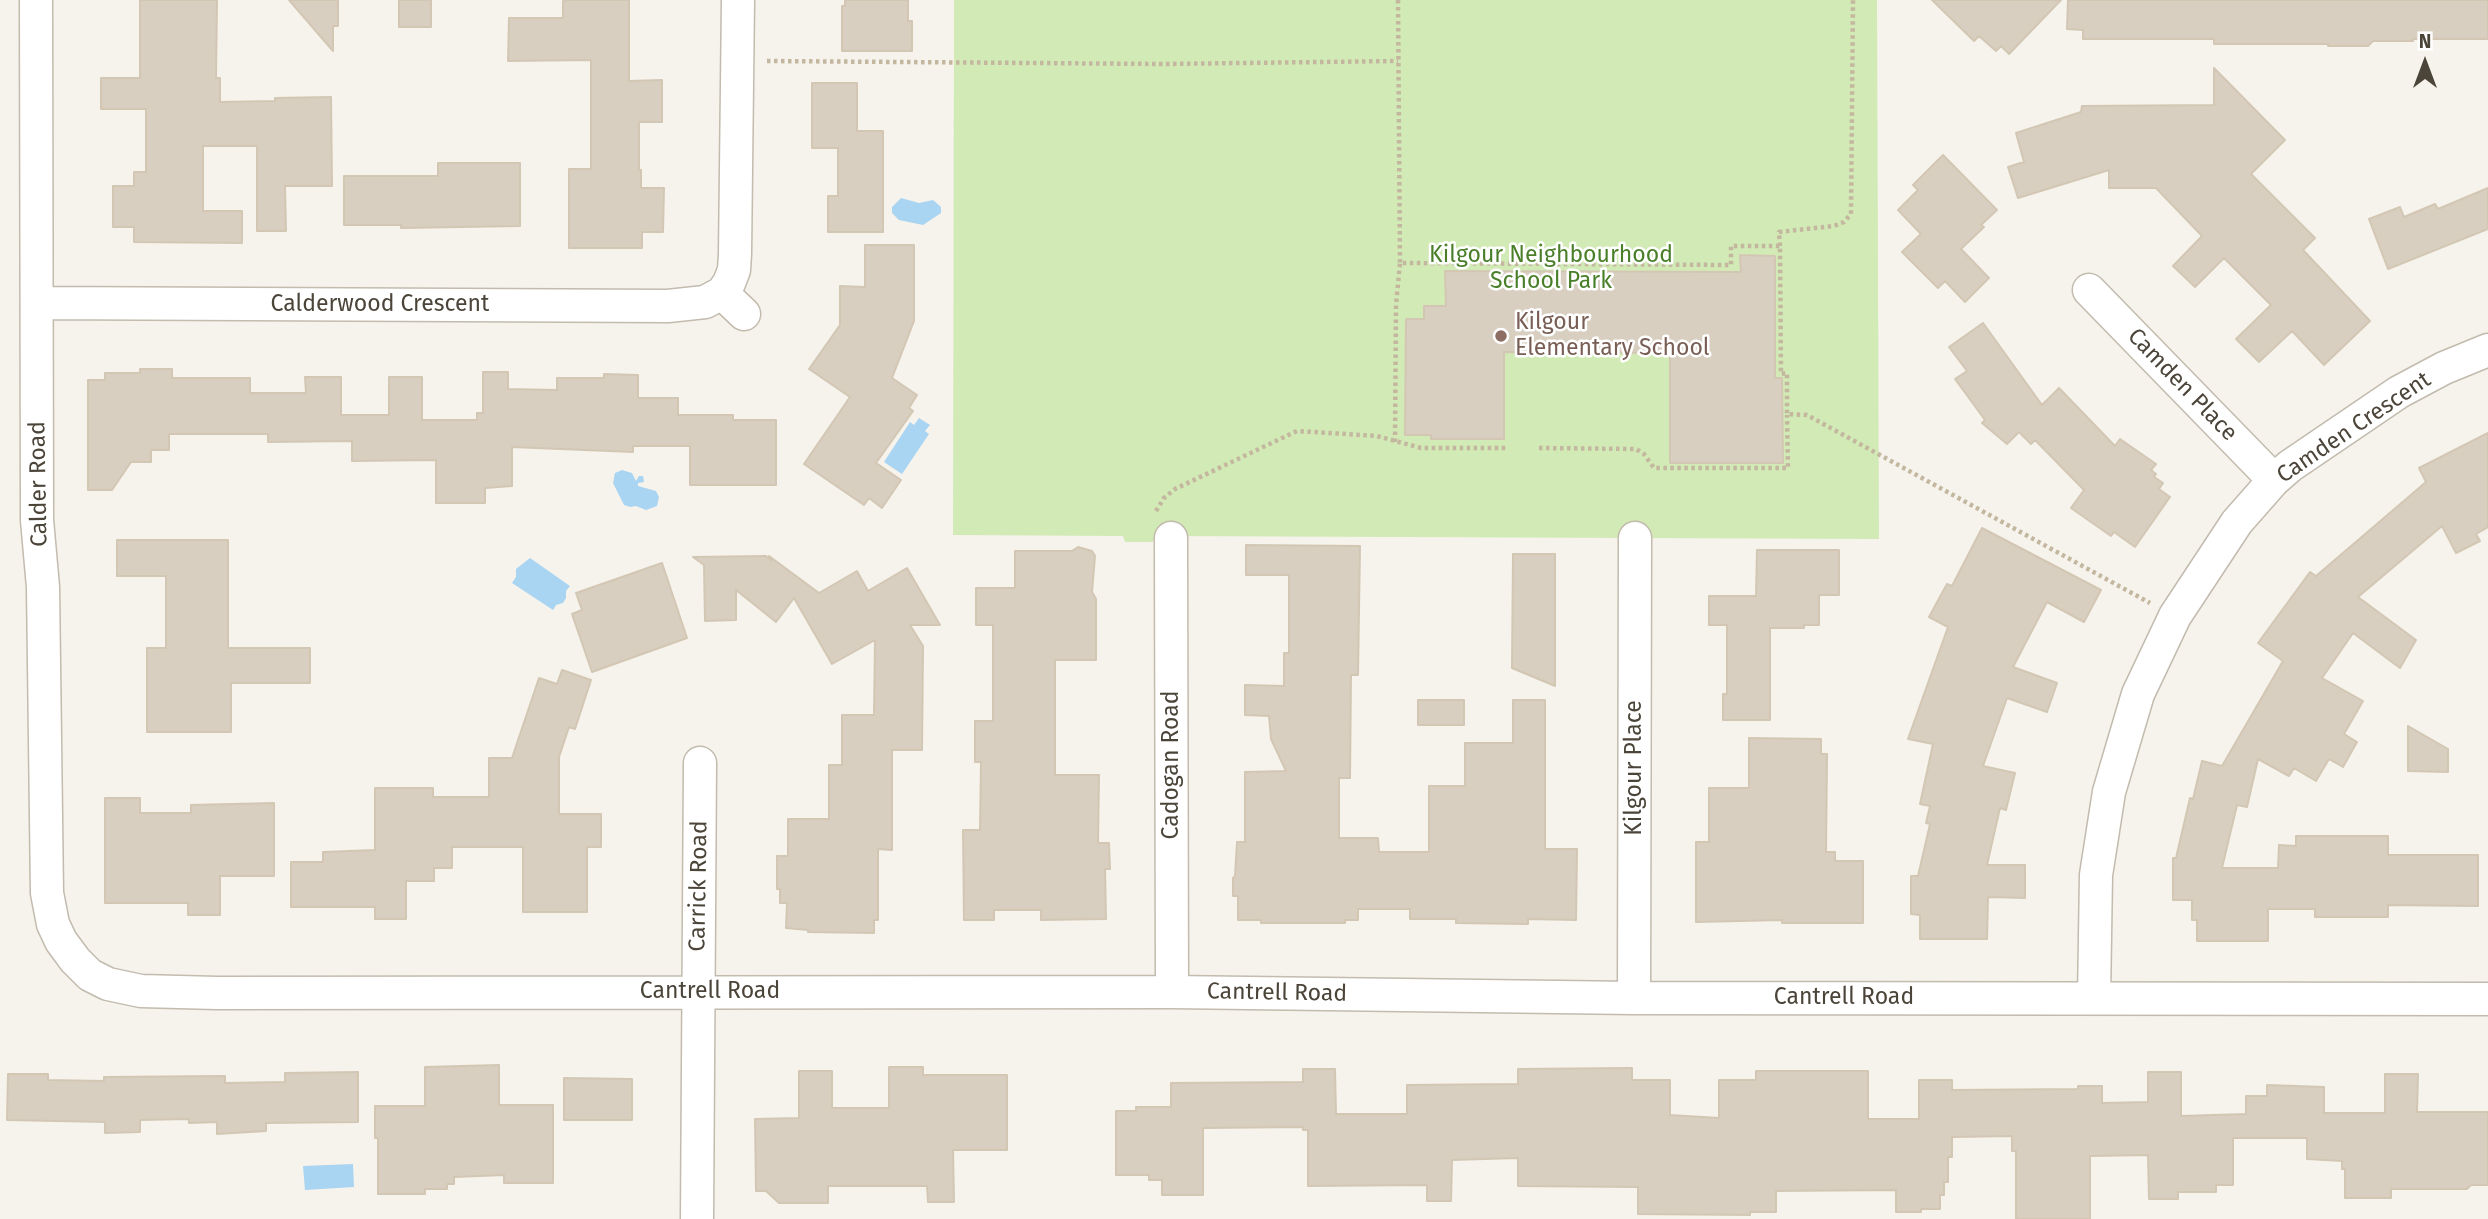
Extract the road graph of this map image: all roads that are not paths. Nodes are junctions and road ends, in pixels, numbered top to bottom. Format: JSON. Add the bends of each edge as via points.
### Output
{"nodes":[{"id":1,"x":36,"y":0,"type":"edge"},
{"id":2,"x":738,"y":0,"type":"edge"},
{"id":3,"x":2089,"y":290,"type":"dead end"},
{"id":4,"x":37,"y":303,"type":"junction"},
{"id":5,"x":2488,"y":350,"type":"edge"},
{"id":6,"x":2274,"y":480,"type":"junction"},
{"id":7,"x":1163,"y":529,"type":"road end"},
{"id":8,"x":1635,"y":538,"type":"dead end"},
{"id":9,"x":700,"y":763,"type":"dead end"},
{"id":10,"x":75,"y":960,"type":"joint"},
{"id":11,"x":698,"y":992,"type":"junction"},
{"id":12,"x":1172,"y":992,"type":"junction"},
{"id":13,"x":1634,"y":998,"type":"junction"},
{"id":14,"x":2094,"y":998,"type":"junction"},
{"id":15,"x":2488,"y":999,"type":"edge"},
{"id":16,"x":697,"y":1219,"type":"edge"}],
"edges":[{"from":1,"to":4,"type":"street","name":"Calder Road"},
{"from":2,"to":4,"type":"street","name":"Calderwood Crescent","via":[[734,270],[729,283],[733,304]]},
{"from":3,"to":6,"type":"street","name":"Camden Place"},
{"from":4,"to":10,"type":"street","name":"Calder Road","via":[[37,520],[43,587],[47,893],[53,924]]},
{"from":5,"to":6,"type":"street","name":"Camden Crescent","via":[[2399,392]]},
{"from":6,"to":14,"type":"street","name":"Camden Crescent","via":[[2231,531],[2175,617],[2138,694],[2109,792],[2096,875]]},
{"from":7,"to":12,"type":"street","name":"Cadogan Road"},
{"from":8,"to":13,"type":"street","name":"Kilgour Place"},
{"from":9,"to":11,"type":"street","name":"Carrick Road"},
{"from":10,"to":11,"type":"street","name":"Cantrell Road","via":[[108,984],[141,991]]},
{"from":11,"to":12,"type":"street","name":"Cantrell Road"},
{"from":11,"to":16,"type":"street","name":"Carrick Road"},
{"from":12,"to":13,"type":"street","name":"Cantrell Road"},
{"from":13,"to":14,"type":"street","name":"Cantrell Road"},
{"from":14,"to":15,"type":"street","name":"Cantrell Road"}]}
